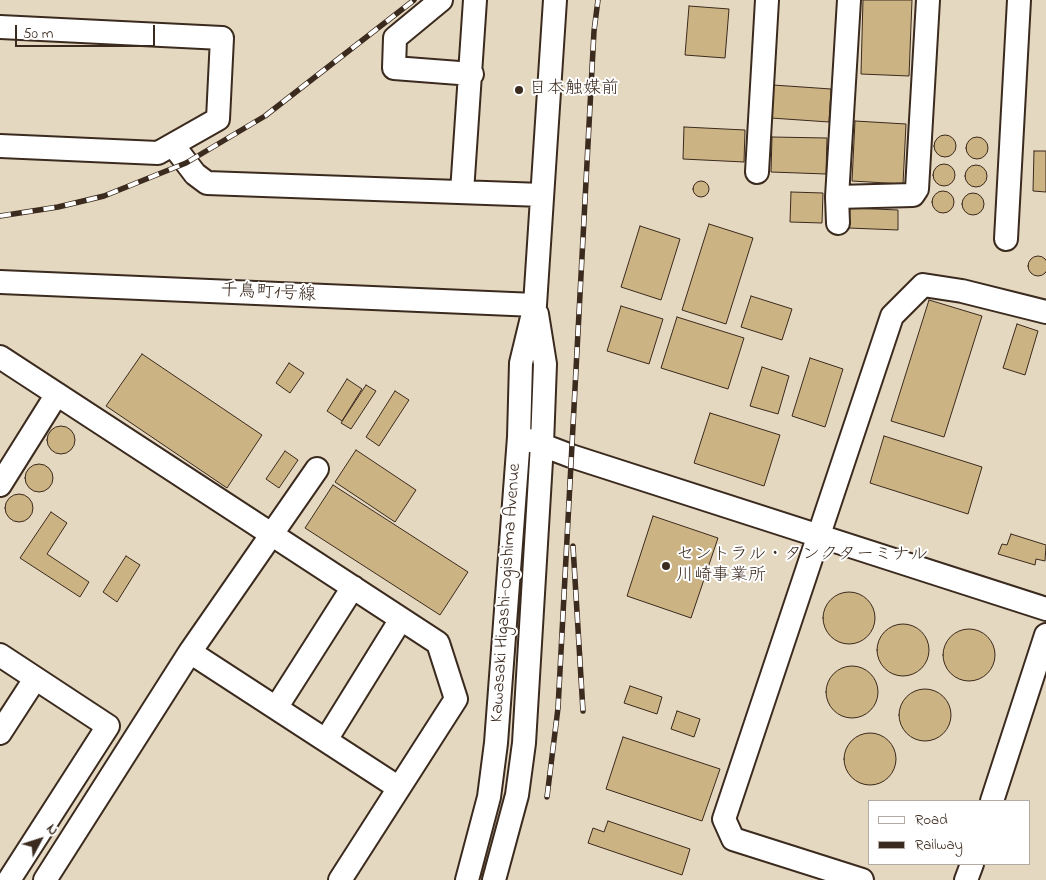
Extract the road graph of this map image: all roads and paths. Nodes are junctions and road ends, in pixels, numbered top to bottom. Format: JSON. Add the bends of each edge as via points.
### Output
{"nodes":[{"id":1,"x":441,"y":0,"type":"edge"},
{"id":2,"x":475,"y":0,"type":"edge"},
{"id":3,"x":555,"y":0,"type":"edge"},
{"id":4,"x":768,"y":0,"type":"edge"},
{"id":5,"x":849,"y":0,"type":"edge"},
{"id":6,"x":928,"y":0,"type":"edge"},
{"id":7,"x":1020,"y":0,"type":"edge"},
{"id":8,"x":0,"y":27,"type":"edge"},
{"id":9,"x":472,"y":74,"type":"junction"},
{"id":10,"x":172,"y":145,"type":"junction"},
{"id":11,"x":0,"y":146,"type":"edge"},
{"id":12,"x":757,"y":172,"type":"dead end"},
{"id":13,"x":462,"y":192,"type":"junction"},
{"id":14,"x":542,"y":195,"type":"junction"},
{"id":15,"x":837,"y":197,"type":"junction"},
{"id":16,"x":838,"y":223,"type":"dead end"},
{"id":17,"x":1006,"y":239,"type":"dead end"},
{"id":18,"x":0,"y":282,"type":"edge"},
{"id":19,"x":536,"y":305,"type":"junction"},
{"id":20,"x":1046,"y":312,"type":"edge"},
{"id":21,"x":0,"y":357,"type":"edge"},
{"id":22,"x":57,"y":394,"type":"junction"},
{"id":23,"x":519,"y":436,"type":"junction"},
{"id":24,"x":542,"y":444,"type":"junction"},
{"id":25,"x":317,"y":470,"type":"dead end"},
{"id":26,"x":0,"y":485,"type":"edge"},
{"id":27,"x":272,"y":533,"type":"junction"},
{"id":28,"x":818,"y":535,"type":"junction"},
{"id":29,"x":353,"y":587,"type":"junction"},
{"id":30,"x":1046,"y":609,"type":"edge"},
{"id":31,"x":401,"y":619,"type":"junction"},
{"id":32,"x":1046,"y":634,"type":"edge"},
{"id":33,"x":190,"y":652,"type":"junction"},
{"id":34,"x":0,"y":656,"type":"edge"},
{"id":35,"x":35,"y":679,"type":"junction"},
{"id":36,"x":276,"y":708,"type":"junction"},
{"id":37,"x":0,"y":733,"type":"edge"},
{"id":38,"x":326,"y":740,"type":"junction"},
{"id":39,"x":399,"y":788,"type":"junction"},
{"id":40,"x":992,"y":800,"type":"edge"},
{"id":41,"x":972,"y":865,"type":"edge"},
{"id":42,"x":9,"y":880,"type":"edge"},
{"id":43,"x":45,"y":880,"type":"edge"},
{"id":44,"x":340,"y":880,"type":"edge"},
{"id":45,"x":467,"y":880,"type":"edge"},
{"id":46,"x":494,"y":880,"type":"edge"},
{"id":47,"x":862,"y":880,"type":"edge"},
{"id":48,"x":966,"y":880,"type":"edge"}],
"edges":[{"from":1,"to":9,"type":"street","via":[[395,38],[394,68]]},
{"from":2,"to":9,"type":"street"},
{"from":3,"to":14,"type":"street","name":"Kawasaki Higashi-Ogishima Avenue"},
{"from":4,"to":12,"type":"street"},
{"from":5,"to":15,"type":"street"},
{"from":6,"to":15,"type":"street","via":[[917,190],[913,195]]},
{"from":7,"to":17,"type":"street"},
{"from":8,"to":10,"type":"street","via":[[222,38],[218,119]]},
{"from":9,"to":13,"type":"street"},
{"from":10,"to":11,"type":"street","via":[[158,153]]},
{"from":10,"to":13,"type":"street","via":[[195,174],[207,183]]},
{"from":13,"to":14,"type":"street"},
{"from":14,"to":19,"type":"street","name":"Kawasaki Higashi-Ogishima Avenue"},
{"from":15,"to":16,"type":"street"},
{"from":18,"to":19,"type":"street","name":"千鳥町1号線"},
{"from":19,"to":23,"type":"street","name":"Kawasaki Higashi-Ogishima Avenue","via":[[521,363]]},
{"from":19,"to":24,"type":"street","name":"Kawasaki Higashi-Ogishima Avenue","via":[[545,364]]},
{"from":20,"to":28,"type":"street","via":[[962,291],[923,285],[892,316]]},
{"from":21,"to":22,"type":"street"},
{"from":22,"to":26,"type":"street"},
{"from":22,"to":27,"type":"street"},
{"from":23,"to":24,"type":"street"},
{"from":23,"to":45,"type":"street","name":"Kawasaki Higashi-Ogishima Avenue","via":[[496,743],[489,797]]},
{"from":24,"to":28,"type":"street"},
{"from":24,"to":46,"type":"street","name":"Kawasaki Higashi-Ogishima Avenue","via":[[524,743],[517,795]]},
{"from":25,"to":27,"type":"street"},
{"from":27,"to":29,"type":"street"},
{"from":27,"to":33,"type":"street"},
{"from":28,"to":30,"type":"street"},
{"from":28,"to":47,"type":"street","via":[[724,820],[733,838]]},
{"from":29,"to":31,"type":"street"},
{"from":29,"to":36,"type":"street"},
{"from":31,"to":38,"type":"street"},
{"from":31,"to":39,"type":"street","via":[[438,643],[456,699]]},
{"from":32,"to":40,"type":"street"},
{"from":33,"to":36,"type":"street"},
{"from":33,"to":43,"type":"street"},
{"from":34,"to":35,"type":"street"},
{"from":35,"to":37,"type":"street"},
{"from":35,"to":42,"type":"street","via":[[108,726]]},
{"from":36,"to":38,"type":"street"},
{"from":38,"to":39,"type":"street"},
{"from":39,"to":44,"type":"street"},
{"from":41,"to":48,"type":"street"}]}
